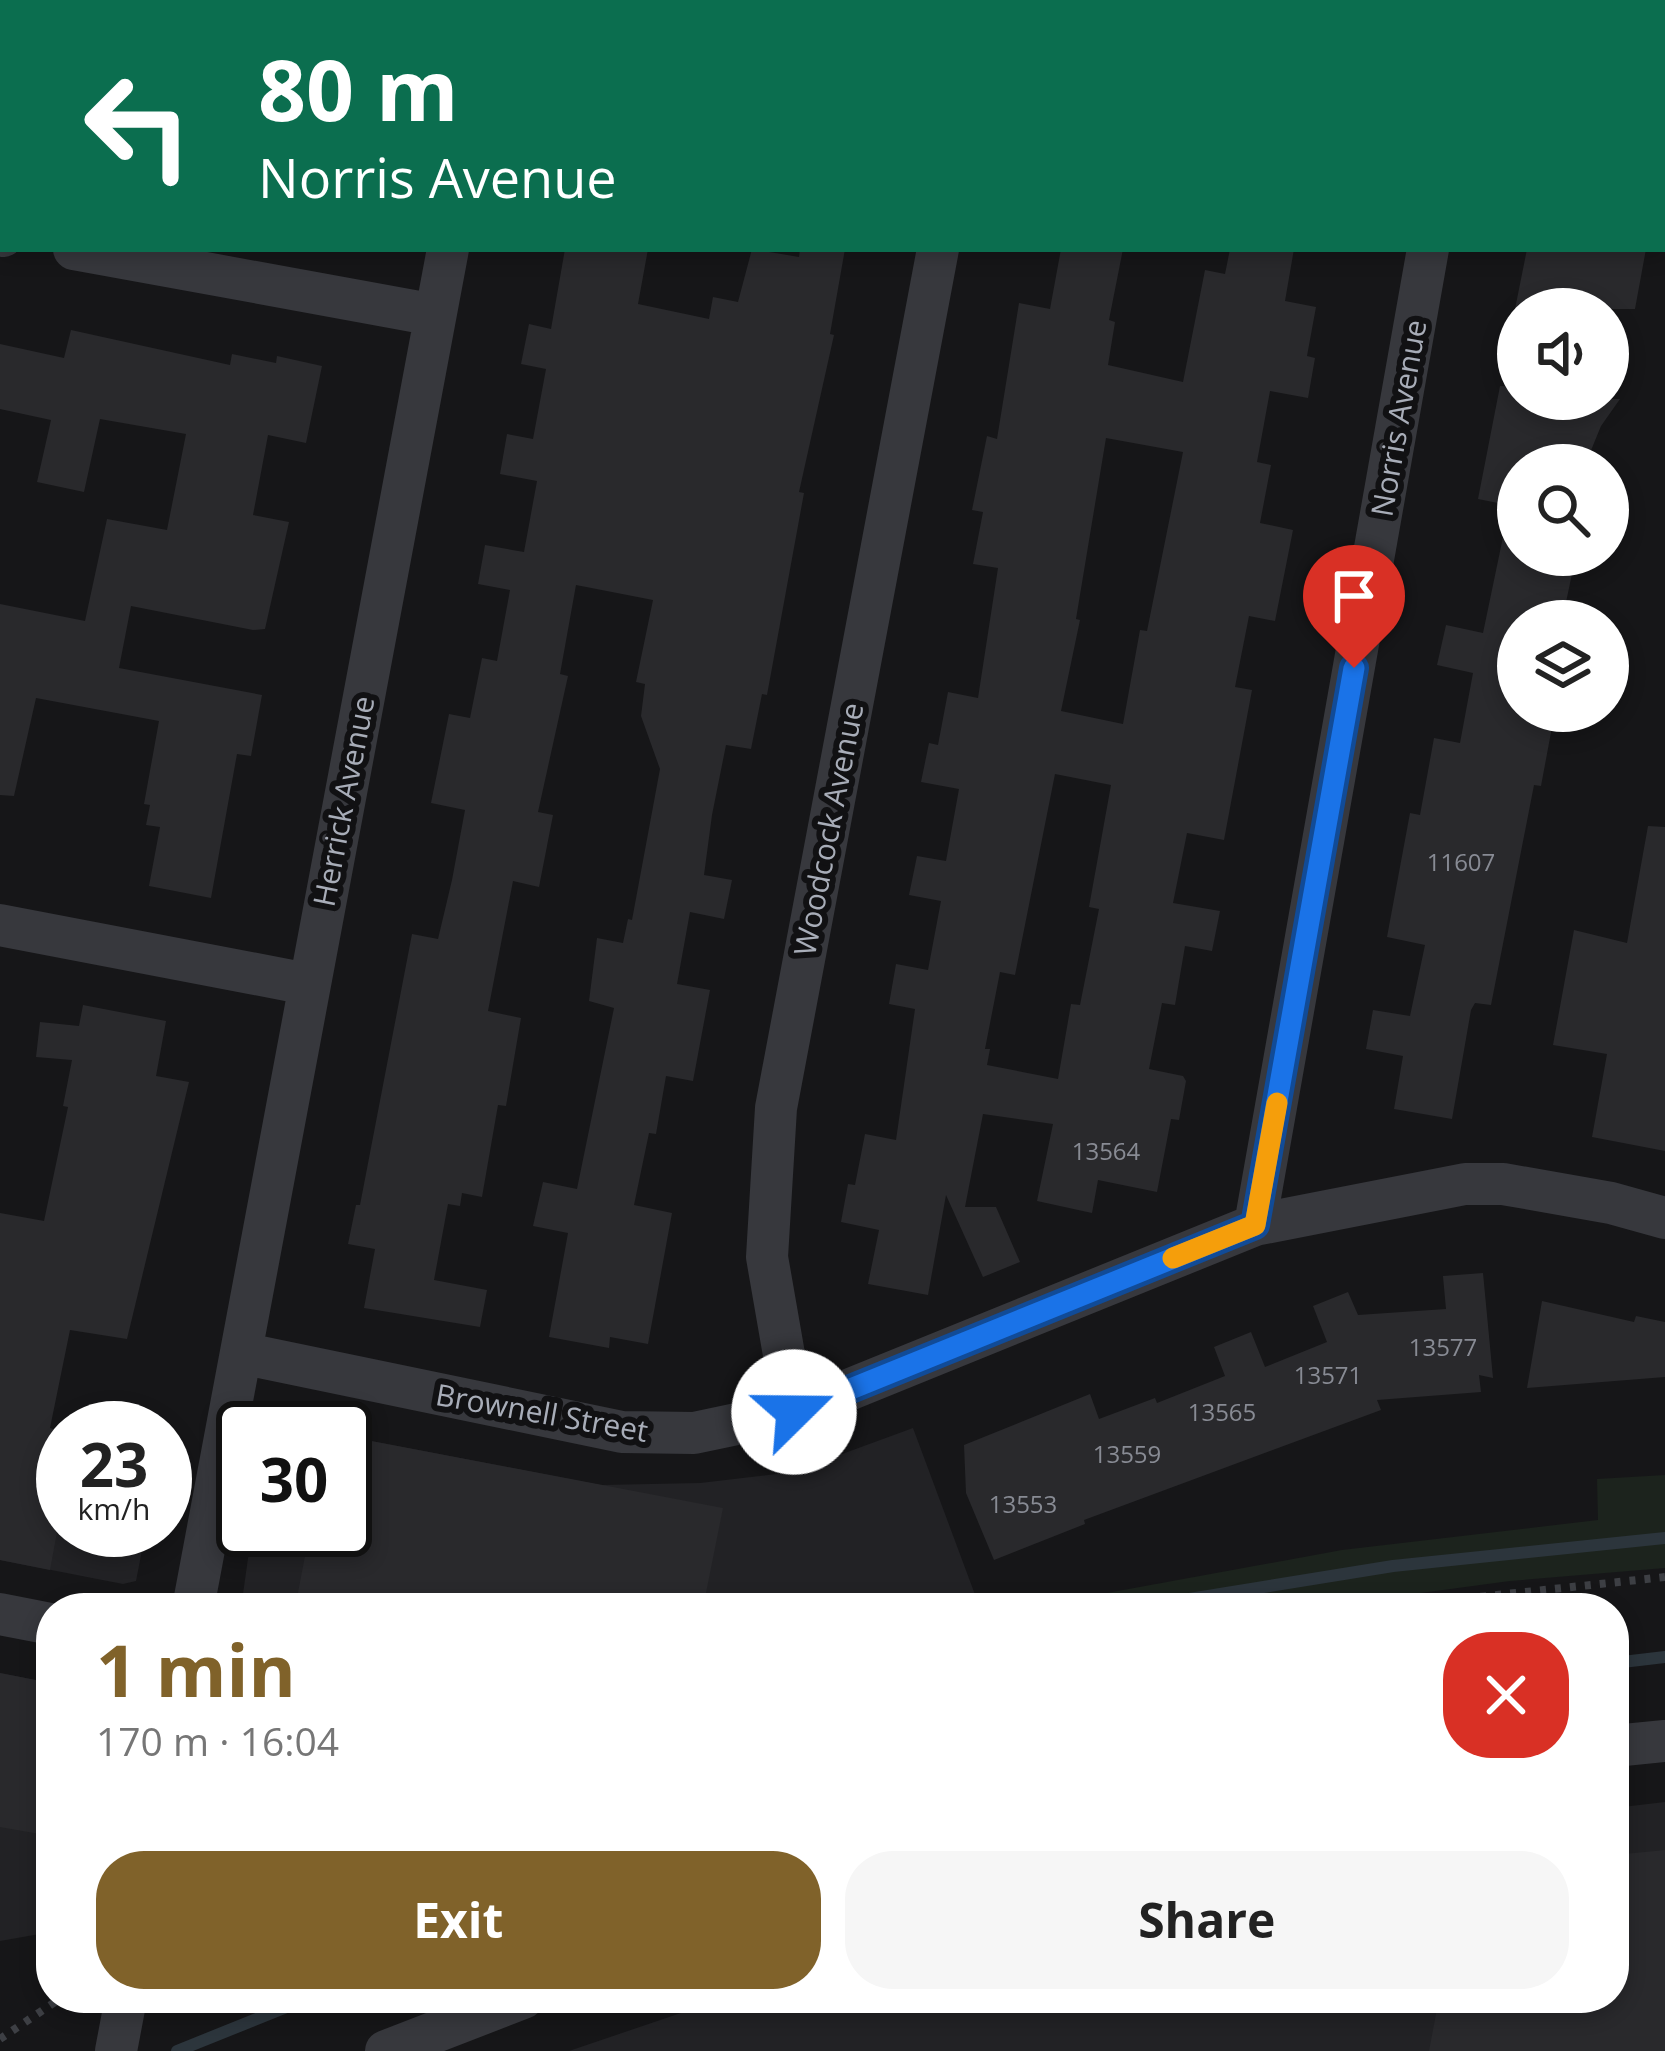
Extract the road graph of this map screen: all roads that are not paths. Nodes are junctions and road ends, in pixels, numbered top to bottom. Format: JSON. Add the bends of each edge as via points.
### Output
{"nodes":[{"id":1,"x":90,"y":252,"type":"edge"},
{"id":2,"x":447,"y":252,"type":"edge"},
{"id":3,"x":937,"y":252,"type":"edge"},
{"id":4,"x":1427,"y":252,"type":"edge"},
{"id":5,"x":435,"y":315,"type":"junction"},
{"id":6,"x":0,"y":925,"type":"edge"},
{"id":7,"x":308,"y":985,"type":"junction"},
{"id":8,"x":1665,"y":1218,"type":"edge"},
{"id":9,"x":1255,"y":1225,"type":"junction"},
{"id":10,"x":241,"y":1353,"type":"junction"},
{"id":11,"x":794,"y":1412,"type":"junction"},
{"id":12,"x":196,"y":1593,"type":"edge"},
{"id":13,"x":0,"y":1614,"type":"edge"},
{"id":14,"x":36,"y":1621,"type":"edge"},
{"id":15,"x":1665,"y":1741,"type":"edge"},
{"id":16,"x":1629,"y":1745,"type":"edge"},
{"id":17,"x":123,"y":2013,"type":"edge"},
{"id":18,"x":484,"y":2013,"type":"edge"},
{"id":19,"x":116,"y":2051,"type":"edge"},
{"id":20,"x":386,"y":2051,"type":"edge"}],
"edges":[{"from":1,"to":5,"type":"street"},
{"from":2,"to":5,"type":"street","name":"Herrick Avenue"},
{"from":3,"to":11,"type":"street","name":"Woodcock Avenue","via":[[776,1108],[767,1257]]},
{"from":4,"to":9,"type":"street","name":"Norris Avenue"},
{"from":5,"to":7,"type":"street","name":"Herrick Avenue"},
{"from":6,"to":7,"type":"street"},
{"from":7,"to":10,"type":"street","name":"Herrick Avenue"},
{"from":8,"to":9,"type":"street","name":"Brownell Street","via":[[1525,1187],[1465,1184]]},
{"from":9,"to":11,"type":"street","name":"Brownell Street"},
{"from":10,"to":11,"type":"street","name":"Brownell Street","via":[[622,1432],[694,1433]]},
{"from":10,"to":12,"type":"street","name":"Herrick Avenue"},
{"from":13,"to":14,"type":"street"},
{"from":15,"to":16,"type":"street"},
{"from":17,"to":19,"type":"street"},
{"from":18,"to":20,"type":"street"}]}
